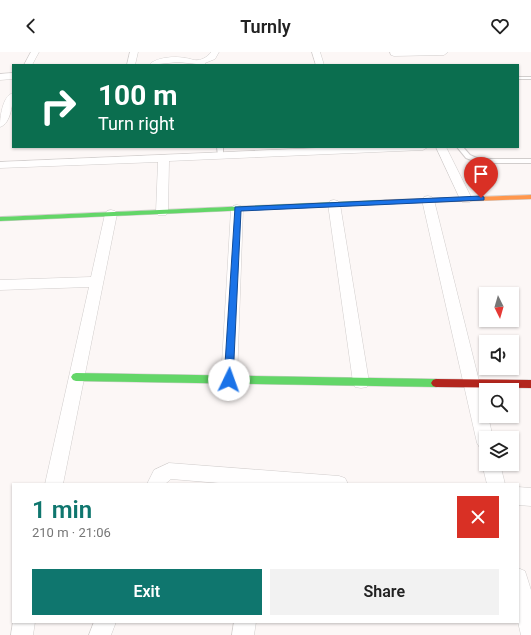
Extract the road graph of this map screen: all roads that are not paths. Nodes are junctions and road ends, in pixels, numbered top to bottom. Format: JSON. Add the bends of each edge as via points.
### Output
{"nodes":[{"id":1,"x":34,"y":52,"type":"edge"},
{"id":2,"x":134,"y":52,"type":"edge"},
{"id":3,"x":215,"y":52,"type":"edge"},
{"id":4,"x":316,"y":52,"type":"edge"},
{"id":5,"x":444,"y":52,"type":"edge"},
{"id":6,"x":395,"y":55,"type":"edge"},
{"id":7,"x":28,"y":64,"type":"edge"},
{"id":8,"x":132,"y":64,"type":"edge"},
{"id":9,"x":156,"y":64,"type":"edge"},
{"id":10,"x":200,"y":64,"type":"edge"},
{"id":11,"x":320,"y":64,"type":"edge"},
{"id":12,"x":12,"y":76,"type":"edge"},
{"id":13,"x":0,"y":77,"type":"edge"},
{"id":14,"x":519,"y":78,"type":"edge"},
{"id":15,"x":531,"y":78,"type":"edge"},
{"id":16,"x":12,"y":98,"type":"edge"},
{"id":17,"x":0,"y":124,"type":"edge"},
{"id":18,"x":108,"y":148,"type":"edge"},
{"id":19,"x":384,"y":148,"type":"edge"},
{"id":20,"x":440,"y":148,"type":"edge"},
{"id":21,"x":461,"y":148,"type":"edge"},
{"id":22,"x":345,"y":149,"type":"edge"},
{"id":23,"x":220,"y":151,"type":"edge"},
{"id":24,"x":164,"y":158,"type":"junction"},
{"id":25,"x":106,"y":160,"type":"junction"},
{"id":26,"x":531,"y":161,"type":"edge"},
{"id":27,"x":0,"y":165,"type":"edge"},
{"id":28,"x":531,"y":197,"type":"edge"},
{"id":29,"x":466,"y":199,"type":"junction"},
{"id":30,"x":428,"y":200,"type":"junction"},
{"id":31,"x":334,"y":204,"type":"junction"},
{"id":32,"x":237,"y":209,"type":"junction"},
{"id":33,"x":162,"y":212,"type":"junction"},
{"id":34,"x":111,"y":214,"type":"junction"},
{"id":35,"x":0,"y":219,"type":"edge"},
{"id":36,"x":96,"y":282,"type":"junction"},
{"id":37,"x":0,"y":285,"type":"edge"},
{"id":38,"x":76,"y":377,"type":"junction"},
{"id":39,"x":229,"y":380,"type":"junction"},
{"id":40,"x":361,"y":382,"type":"junction"},
{"id":41,"x":472,"y":382,"type":"junction"},
{"id":42,"x":531,"y":384,"type":"edge"},
{"id":43,"x":483,"y":431,"type":"edge"},
{"id":44,"x":493,"y":471,"type":"edge"},
{"id":45,"x":266,"y":481,"type":"edge"},
{"id":46,"x":54,"y":483,"type":"edge"},
{"id":47,"x":156,"y":483,"type":"edge"},
{"id":48,"x":315,"y":483,"type":"edge"},
{"id":49,"x":496,"y":483,"type":"edge"},
{"id":50,"x":519,"y":496,"type":"edge"},
{"id":51,"x":531,"y":497,"type":"edge"},
{"id":52,"x":519,"y":584,"type":"edge"},
{"id":53,"x":525,"y":622,"type":"edge"},
{"id":54,"x":24,"y":623,"type":"edge"},
{"id":55,"x":104,"y":623,"type":"edge"},
{"id":56,"x":245,"y":623,"type":"edge"},
{"id":57,"x":22,"y":635,"type":"edge"},
{"id":58,"x":100,"y":635,"type":"edge"},
{"id":59,"x":243,"y":635,"type":"edge"}],
"edges":[{"from":1,"to":7,"type":"street"},
{"from":2,"to":8,"type":"street"},
{"from":3,"to":10,"type":"street","via":[[212,57]]},
{"from":4,"to":11,"type":"street"},
{"from":5,"to":6,"type":"street"},
{"from":9,"to":10,"type":"street","via":[[166,60],[186,60]]},
{"from":12,"to":13,"type":"street"},
{"from":14,"to":15,"type":"lane"},
{"from":16,"to":17,"type":"street"},
{"from":18,"to":25,"type":"street"},
{"from":19,"to":22,"type":"street"},
{"from":20,"to":29,"type":"street"},
{"from":21,"to":26,"type":"lane","via":[[466,156],[479,161]]},
{"from":22,"to":23,"type":"street"},
{"from":23,"to":24,"type":"street"},
{"from":24,"to":25,"type":"street"},
{"from":24,"to":33,"type":"street"},
{"from":25,"to":27,"type":"street"},
{"from":28,"to":29,"type":"street"},
{"from":29,"to":30,"type":"street"},
{"from":30,"to":31,"type":"street"},
{"from":30,"to":41,"type":"street"},
{"from":31,"to":32,"type":"street"},
{"from":31,"to":40,"type":"street"},
{"from":32,"to":33,"type":"street"},
{"from":32,"to":39,"type":"street"},
{"from":33,"to":34,"type":"street"},
{"from":34,"to":35,"type":"street"},
{"from":34,"to":36,"type":"street"},
{"from":36,"to":37,"type":"street"},
{"from":36,"to":38,"type":"street"},
{"from":38,"to":39,"type":"street"},
{"from":38,"to":46,"type":"street"},
{"from":39,"to":40,"type":"street"},
{"from":40,"to":41,"type":"street"},
{"from":41,"to":42,"type":"street"},
{"from":41,"to":43,"type":"street"},
{"from":44,"to":49,"type":"street"},
{"from":45,"to":47,"type":"street","via":[[169,471],[160,476]]},
{"from":45,"to":48,"type":"street"},
{"from":50,"to":51,"type":"street"},
{"from":52,"to":53,"type":"street"},
{"from":54,"to":57,"type":"street"},
{"from":55,"to":58,"type":"street"},
{"from":56,"to":59,"type":"street"}]}
